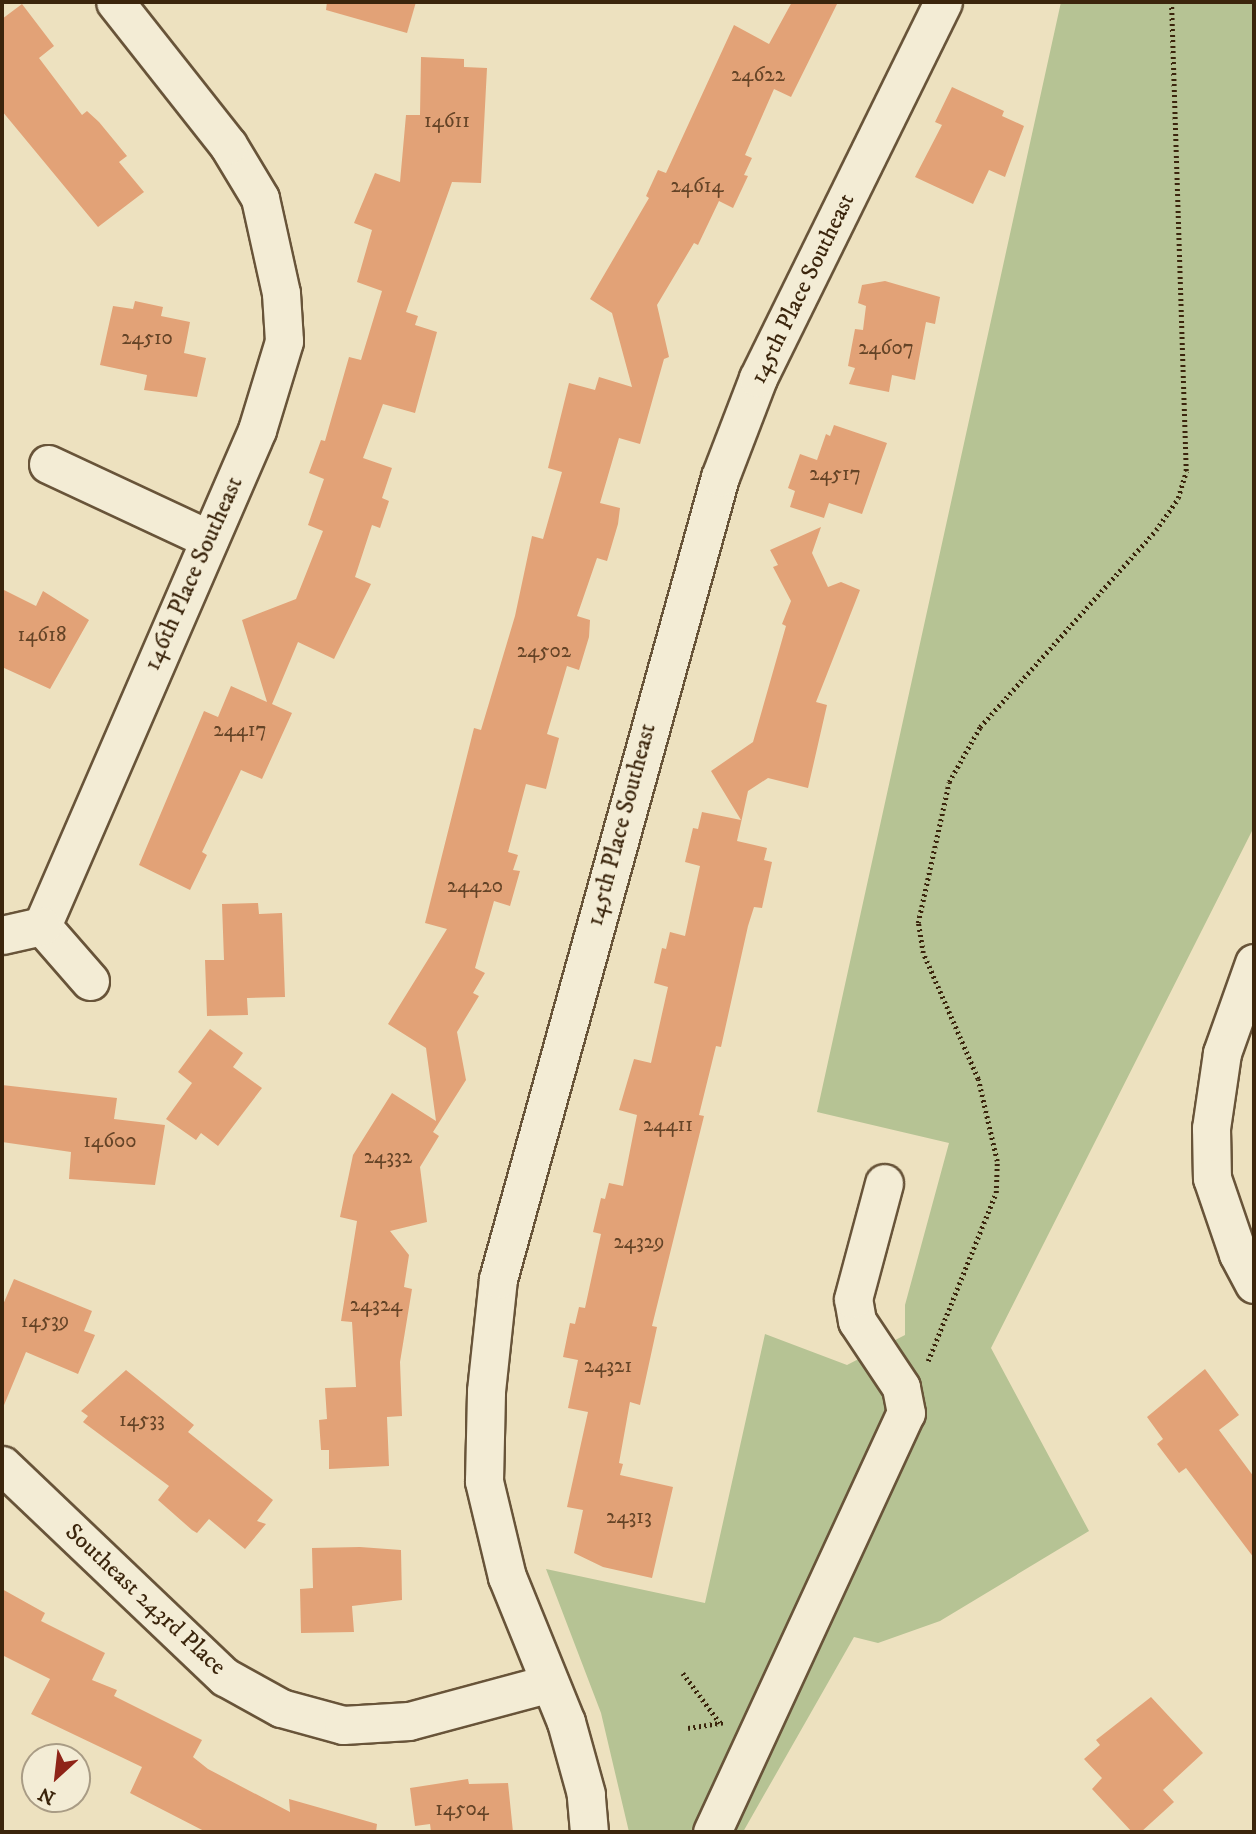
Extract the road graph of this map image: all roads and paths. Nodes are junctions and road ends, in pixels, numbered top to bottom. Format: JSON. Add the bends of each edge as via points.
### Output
{"nodes":[{"id":1,"x":115,"y":2,"type":"edge"},
{"id":2,"x":943,"y":2,"type":"edge"},
{"id":3,"x":1171,"y":2,"type":"edge"},
{"id":4,"x":48,"y":464,"type":"dead end"},
{"id":5,"x":209,"y":539,"type":"junction"},
{"id":6,"x":42,"y":926,"type":"junction"},
{"id":7,"x":2,"y":935,"type":"edge"},
{"id":8,"x":1254,"y":963,"type":"edge"},
{"id":9,"x":90,"y":981,"type":"dead end"},
{"id":10,"x":884,"y":1183,"type":"dead end"},
{"id":11,"x":1254,"y":1284,"type":"edge"},
{"id":12,"x":906,"y":1413,"type":"junction"},
{"id":13,"x":2,"y":1465,"type":"edge"},
{"id":14,"x":683,"y":1673,"type":"dead end"},
{"id":15,"x":547,"y":1685,"type":"junction"},
{"id":16,"x":720,"y":1723,"type":"dead end"},
{"id":17,"x":589,"y":1832,"type":"edge"},
{"id":18,"x":712,"y":1832,"type":"edge"}],
"edges":[{"from":1,"to":5,"type":"street","name":"146th Place Southeast","via":[[228,145],[260,198],[281,293],[284,341],[257,430]]},
{"from":2,"to":15,"type":"street","name":"145th Place Southeast","via":[[758,378],[720,477],[498,1279],[486,1391],[484,1481],[507,1577]]},
{"from":3,"to":12,"type":"path","via":[[1186,471],[1178,498],[1156,530],[980,727],[949,782],[918,923],[923,953],[978,1079],[997,1161],[996,1193]]},
{"from":4,"to":5,"type":"street"},
{"from":5,"to":6,"type":"street","name":"146th Place Southeast"},
{"from":6,"to":7,"type":"street"},
{"from":6,"to":9,"type":"street"},
{"from":8,"to":11,"type":"street","via":[[1222,1053],[1211,1128],[1212,1178],[1238,1254]]},
{"from":10,"to":12,"type":"street","via":[[853,1299],[857,1321],[901,1387]]},
{"from":12,"to":18,"type":"street"},
{"from":13,"to":15,"type":"street","name":"Southeast 243rd Place","via":[[225,1677],[281,1708],[343,1725],[409,1721]]},
{"from":14,"to":16,"type":"path"},
{"from":15,"to":17,"type":"street","name":"145th Place Southeast","via":[[566,1722],[586,1794]]}]}
